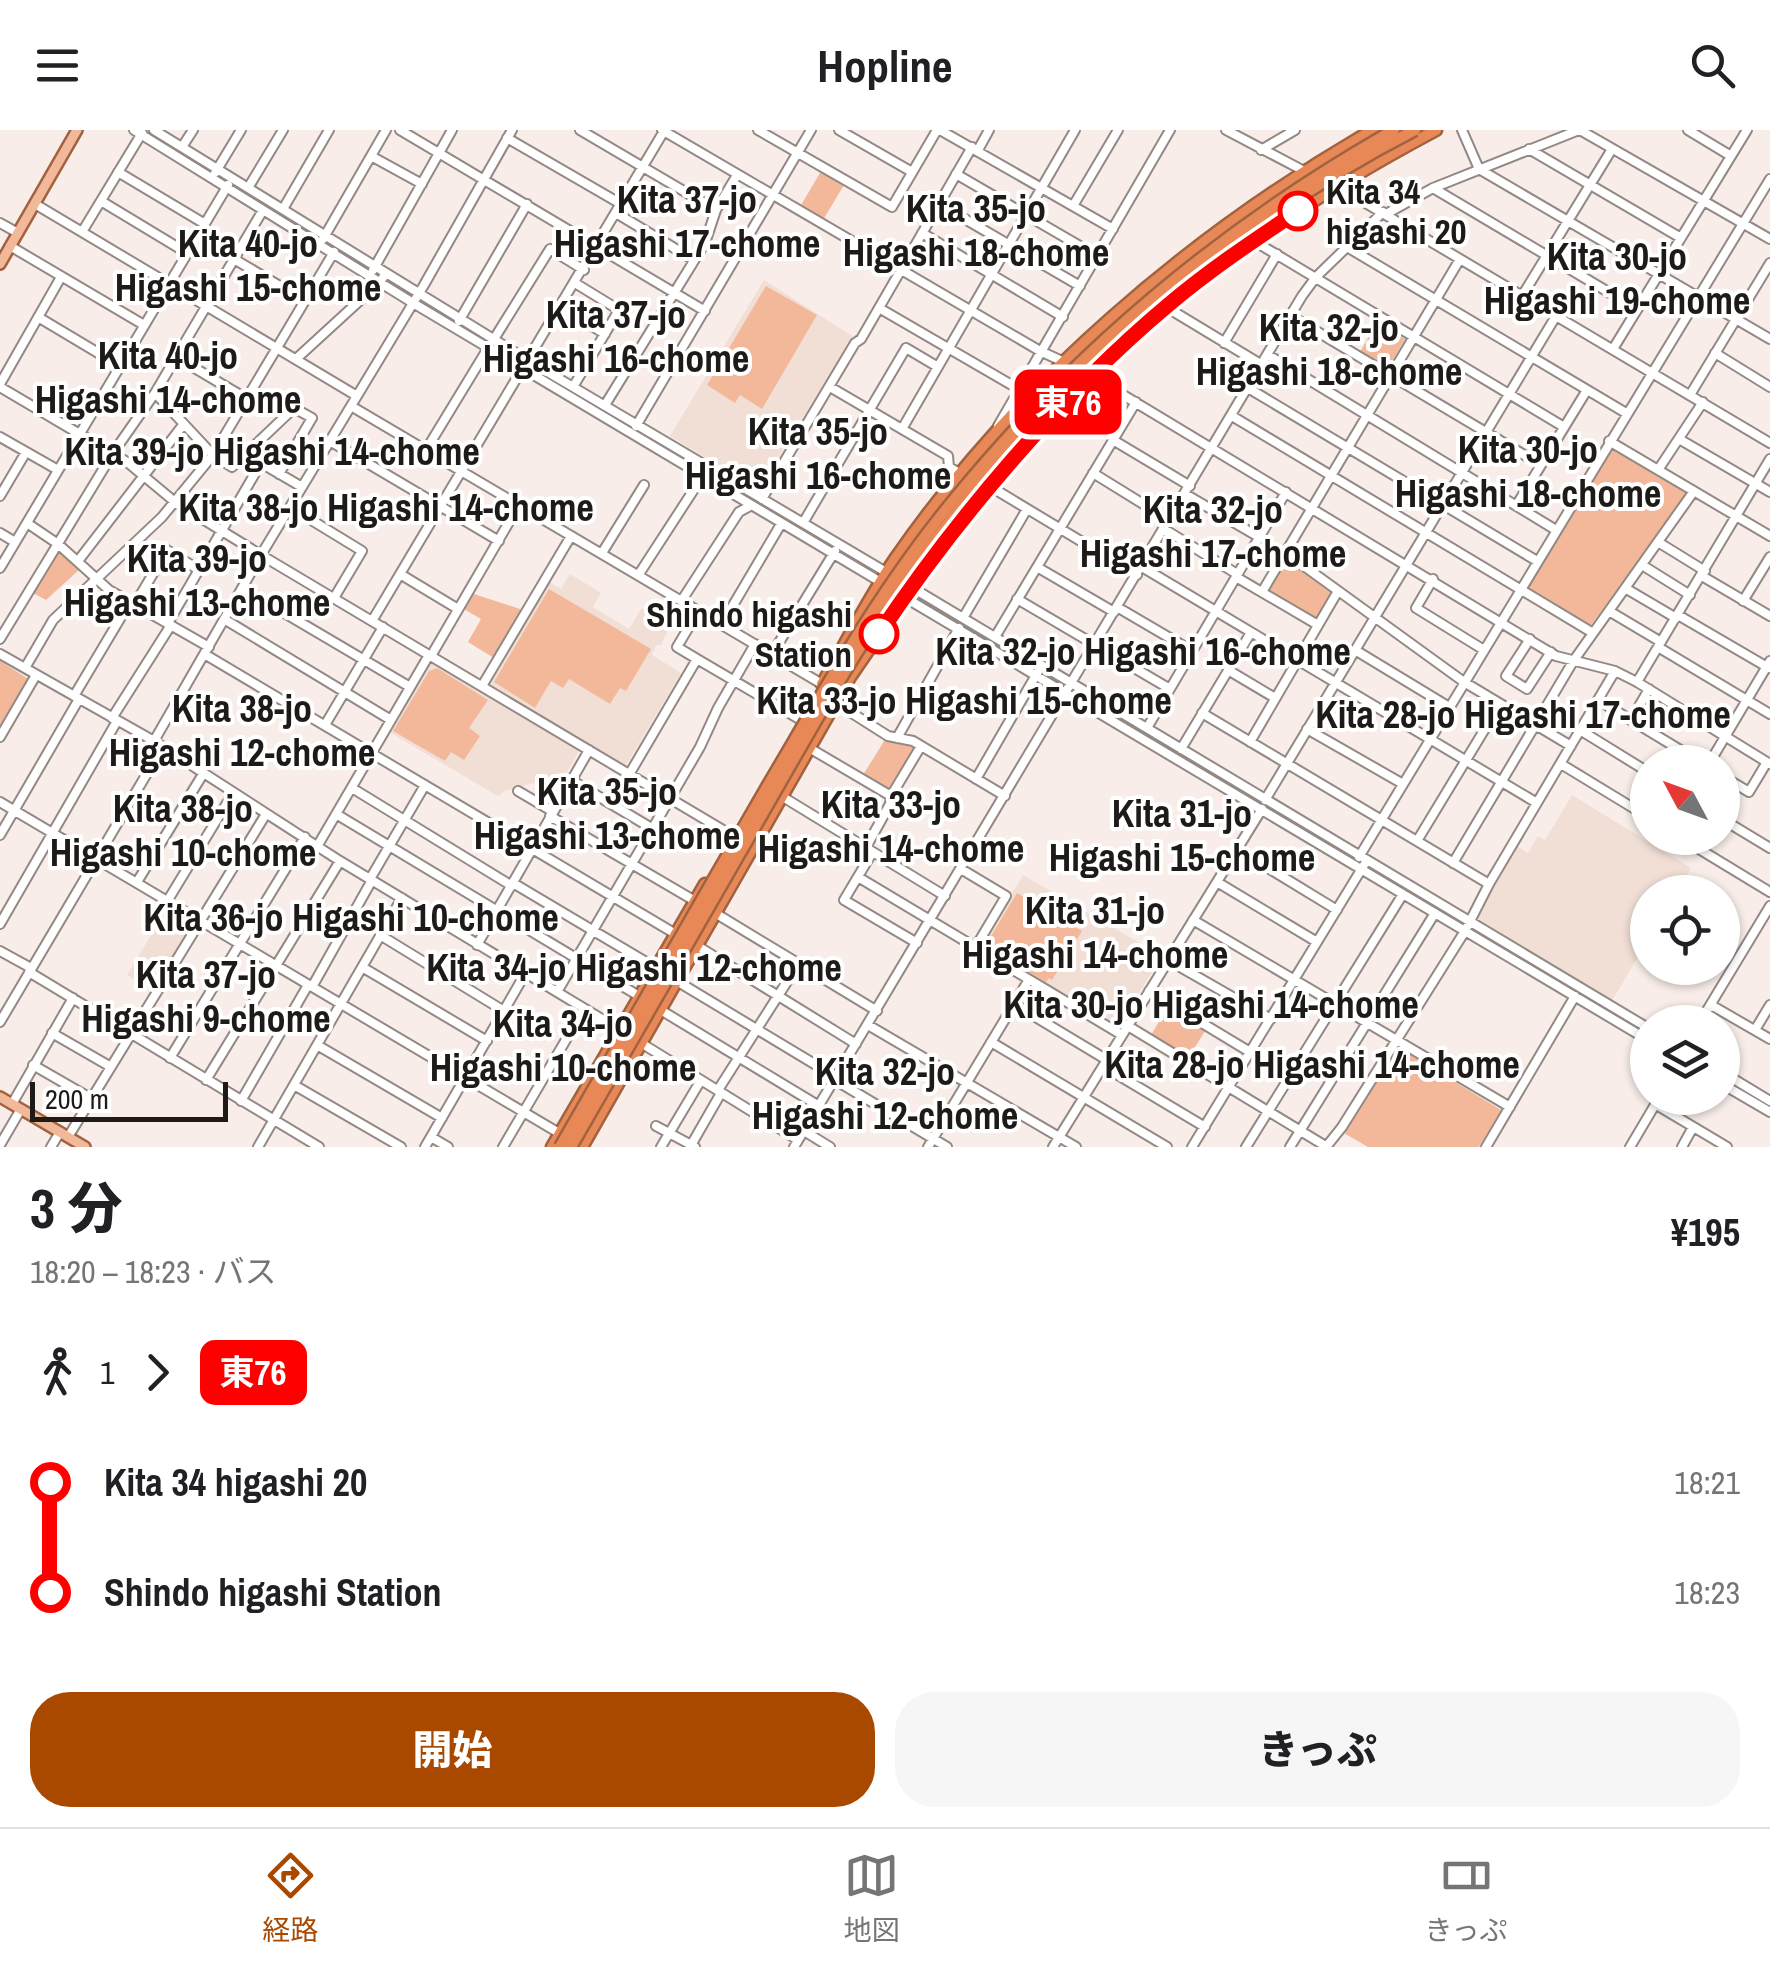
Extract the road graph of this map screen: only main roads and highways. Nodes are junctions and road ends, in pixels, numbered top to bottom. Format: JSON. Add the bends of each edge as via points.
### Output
{"nodes":[{"id":1,"x":78,"y":130,"type":"edge"},
{"id":2,"x":1374,"y":130,"type":"edge"},
{"id":3,"x":1394,"y":130,"type":"edge"},
{"id":4,"x":1414,"y":130,"type":"edge"},
{"id":5,"x":1436,"y":130,"type":"edge"},
{"id":6,"x":0,"y":264,"type":"edge"},
{"id":7,"x":0,"y":1096,"type":"edge"},
{"id":8,"x":85,"y":1147,"type":"edge"},
{"id":9,"x":552,"y":1147,"type":"edge"},
{"id":10,"x":560,"y":1147,"type":"edge"},
{"id":11,"x":571,"y":1147,"type":"edge"},
{"id":12,"x":582,"y":1147,"type":"edge"}],
"edges":[{"from":1,"to":6,"type":"main road"},
{"from":2,"to":9,"type":"highway","via":[[1235,218],[1128,304],[961,474],[883,577]]},
{"from":3,"to":10,"type":"highway","bridge":true,"via":[[1284,198],[1142,305],[1070,370],[950,504],[845,654]]},
{"from":4,"to":11,"type":"highway","bridge":true,"via":[[1289,206],[1149,312],[1078,377],[957,511],[853,659]]},
{"from":5,"to":12,"type":"highway","via":[[1337,186],[1166,307],[991,488],[908,592],[836,704]]},
{"from":7,"to":8,"type":"main road"}]}
